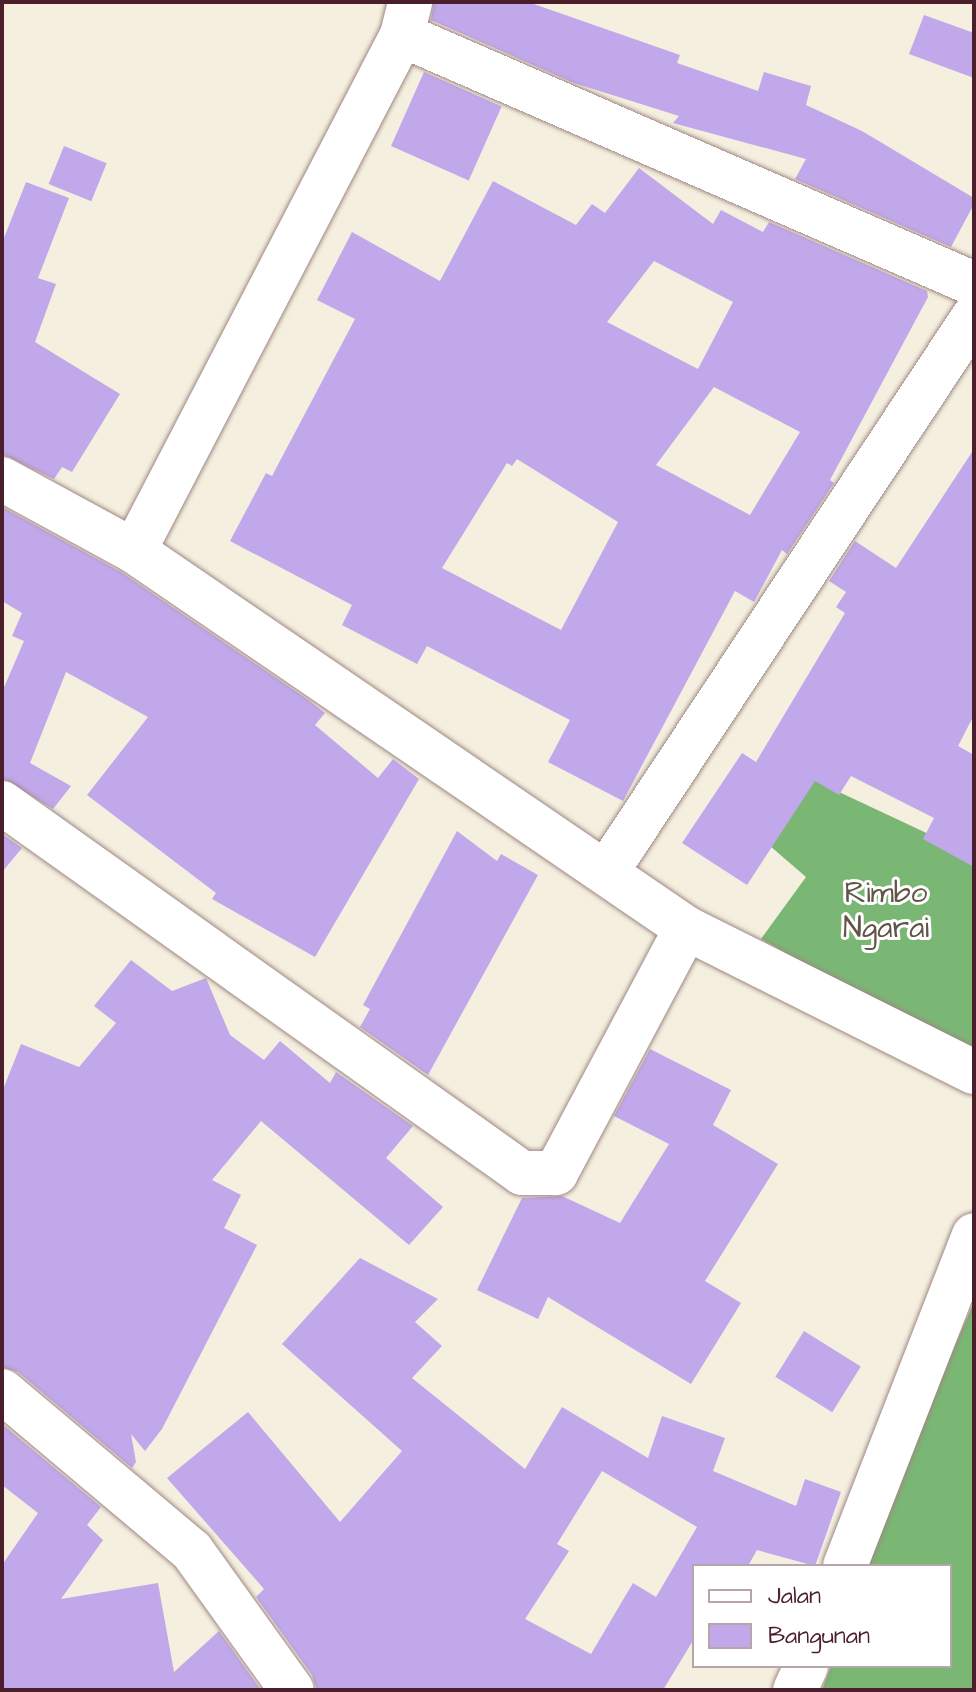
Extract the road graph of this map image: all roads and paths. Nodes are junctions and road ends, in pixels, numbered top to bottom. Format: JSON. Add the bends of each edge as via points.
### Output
{"nodes":[{"id":1,"x":406,"y":18,"type":"edge"},
{"id":2,"x":974,"y":284,"type":"edge"},
{"id":3,"x":974,"y":316,"type":"edge"},
{"id":4,"x":2,"y":479,"type":"edge"},
{"id":5,"x":134,"y":551,"type":"junction"},
{"id":6,"x":2,"y":803,"type":"edge"},
{"id":7,"x":607,"y":871,"type":"junction"},
{"id":8,"x":686,"y":928,"type":"junction"},
{"id":9,"x":974,"y":1072,"type":"edge"},
{"id":10,"x":974,"y":1235,"type":"edge"},
{"id":11,"x":2,"y":1391,"type":"edge"},
{"id":12,"x":846,"y":1564,"type":"edge"},
{"id":13,"x":805,"y":1668,"type":"edge"},
{"id":14,"x":292,"y":1690,"type":"edge"},
{"id":15,"x":795,"y":1690,"type":"edge"}],
"edges":[{"from":1,"to":2,"type":"street"},
{"from":1,"to":5,"type":"street"},
{"from":3,"to":7,"type":"street"},
{"from":4,"to":5,"type":"street"},
{"from":5,"to":7,"type":"street"},
{"from":6,"to":8,"type":"street","via":[[522,1173],[556,1173]]},
{"from":7,"to":8,"type":"street"},
{"from":8,"to":9,"type":"street"},
{"from":10,"to":12,"type":"street"},
{"from":11,"to":14,"type":"street","via":[[192,1551]]},
{"from":13,"to":15,"type":"street"}]}
